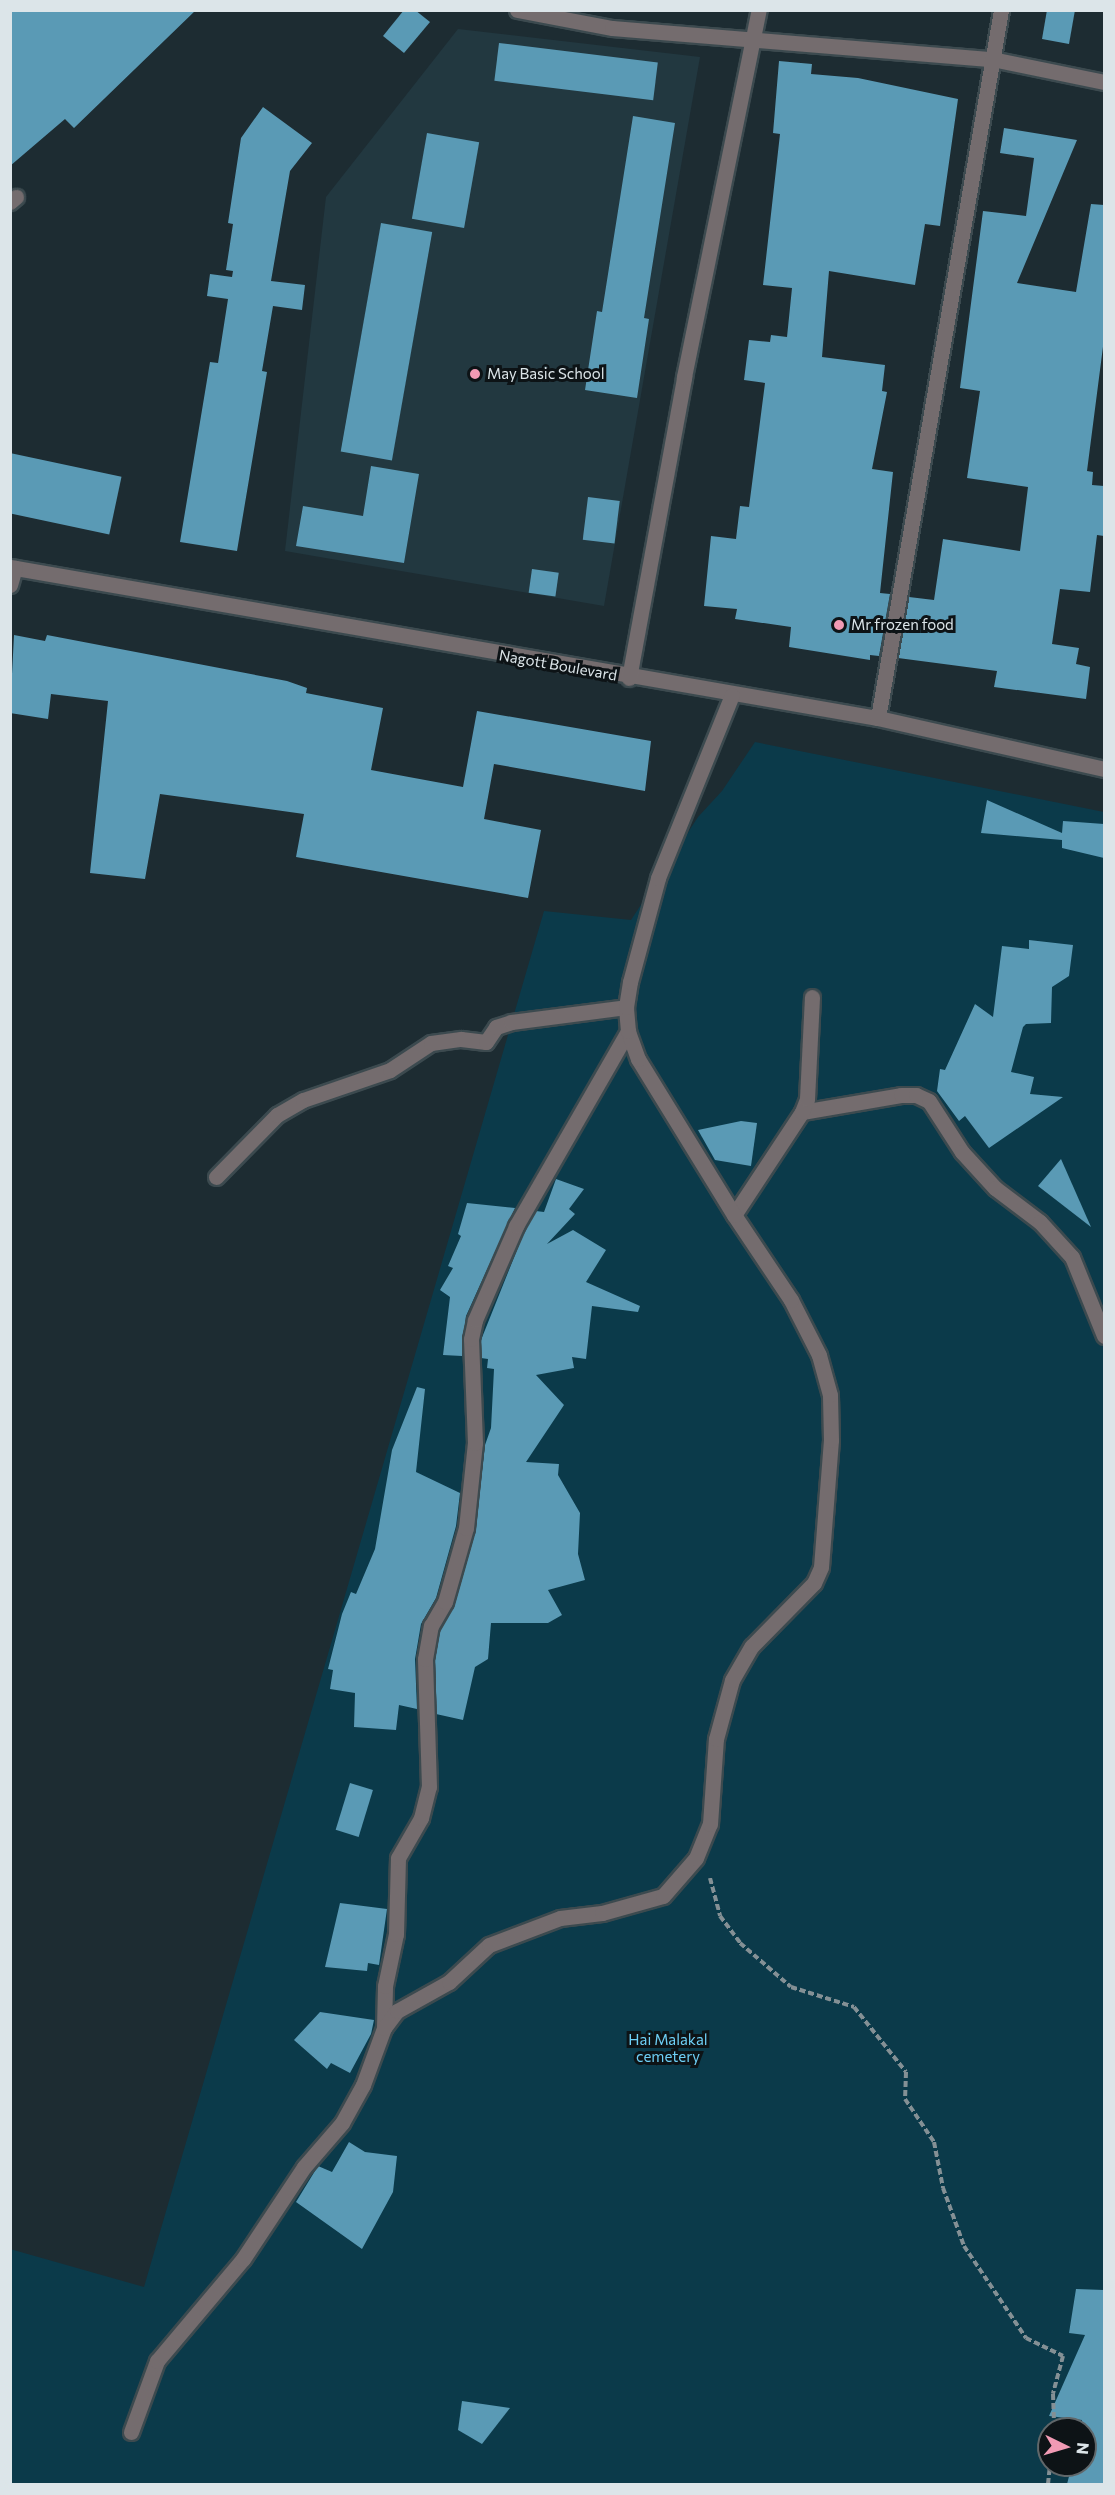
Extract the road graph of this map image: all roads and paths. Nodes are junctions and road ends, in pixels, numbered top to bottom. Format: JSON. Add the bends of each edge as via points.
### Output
{"nodes":[{"id":1,"x":517,"y":10,"type":"edge"},
{"id":2,"x":759,"y":10,"type":"edge"},
{"id":3,"x":1001,"y":10,"type":"edge"},
{"id":4,"x":752,"y":37,"type":"junction"},
{"id":5,"x":992,"y":59,"type":"junction"},
{"id":6,"x":1104,"y":82,"type":"edge"},
{"id":7,"x":13,"y":567,"type":"edge"},
{"id":8,"x":10,"y":585,"type":"edge"},
{"id":9,"x":629,"y":678,"type":"junction"},
{"id":10,"x":732,"y":695,"type":"junction"},
{"id":11,"x":878,"y":718,"type":"junction"},
{"id":12,"x":1104,"y":769,"type":"edge"},
{"id":13,"x":812,"y":997,"type":"dead end"},
{"id":14,"x":626,"y":1007,"type":"junction"},
{"id":15,"x":628,"y":1030,"type":"junction"},
{"id":16,"x":802,"y":1112,"type":"junction"},
{"id":17,"x":216,"y":1177,"type":"dead end"},
{"id":18,"x":734,"y":1215,"type":"junction"},
{"id":19,"x":1104,"y":1336,"type":"edge"},
{"id":20,"x":696,"y":1858,"type":"junction"},
{"id":21,"x":384,"y":2028,"type":"junction"},
{"id":22,"x":1053,"y":2417,"type":"edge"},
{"id":23,"x":131,"y":2432,"type":"dead end"}],
"edges":[{"from":1,"to":4,"type":"street","via":[[612,28]]},
{"from":2,"to":4,"type":"street"},
{"from":3,"to":5,"type":"street"},
{"from":4,"to":5,"type":"street"},
{"from":4,"to":9,"type":"street"},
{"from":5,"to":6,"type":"street"},
{"from":5,"to":11,"type":"street"},
{"from":7,"to":8,"type":"street"},
{"from":7,"to":9,"type":"street","name":"Nagott Boulevard"},
{"from":9,"to":10,"type":"street","name":"Nagott Boulevard"},
{"from":10,"to":11,"type":"street","name":"Nagott Boulevard"},
{"from":10,"to":14,"type":"street","via":[[658,878]]},
{"from":11,"to":12,"type":"street","name":"Nagott Boulevard"},
{"from":13,"to":16,"type":"street","via":[[807,1099]]},
{"from":14,"to":15,"type":"street"},
{"from":14,"to":17,"type":"street","via":[[511,1022],[495,1027],[486,1042],[461,1039],[431,1043],[390,1070],[303,1100],[277,1115]]},
{"from":15,"to":18,"type":"street","via":[[638,1059]]},
{"from":15,"to":21,"type":"street","via":[[516,1226],[475,1320],[471,1339],[475,1443],[465,1538],[445,1602],[431,1626],[425,1659],[429,1787],[421,1818],[398,1858],[396,1934],[385,1986]]},
{"from":16,"to":18,"type":"street"},
{"from":16,"to":19,"type":"street","via":[[901,1095],[916,1095],[929,1101],[962,1152],[995,1188],[1040,1222],[1072,1257]]},
{"from":18,"to":20,"type":"street","via":[[791,1299],[819,1355],[830,1395],[831,1440],[821,1567],[814,1583],[752,1646],[732,1680],[717,1739],[710,1824]]},
{"from":20,"to":21,"type":"street","via":[[663,1896],[602,1913],[560,1918],[489,1945],[449,1982],[397,2011]]},
{"from":20,"to":22,"type":"path","via":[[709,1875],[720,1916],[734,1937],[791,1987],[854,2007],[906,2072],[905,2099],[934,2142],[943,2188],[964,2246],[1026,2338],[1063,2356],[1053,2394]]},
{"from":21,"to":23,"type":"street","via":[[363,2085],[342,2123],[304,2167],[243,2259],[157,2361]]}]}
